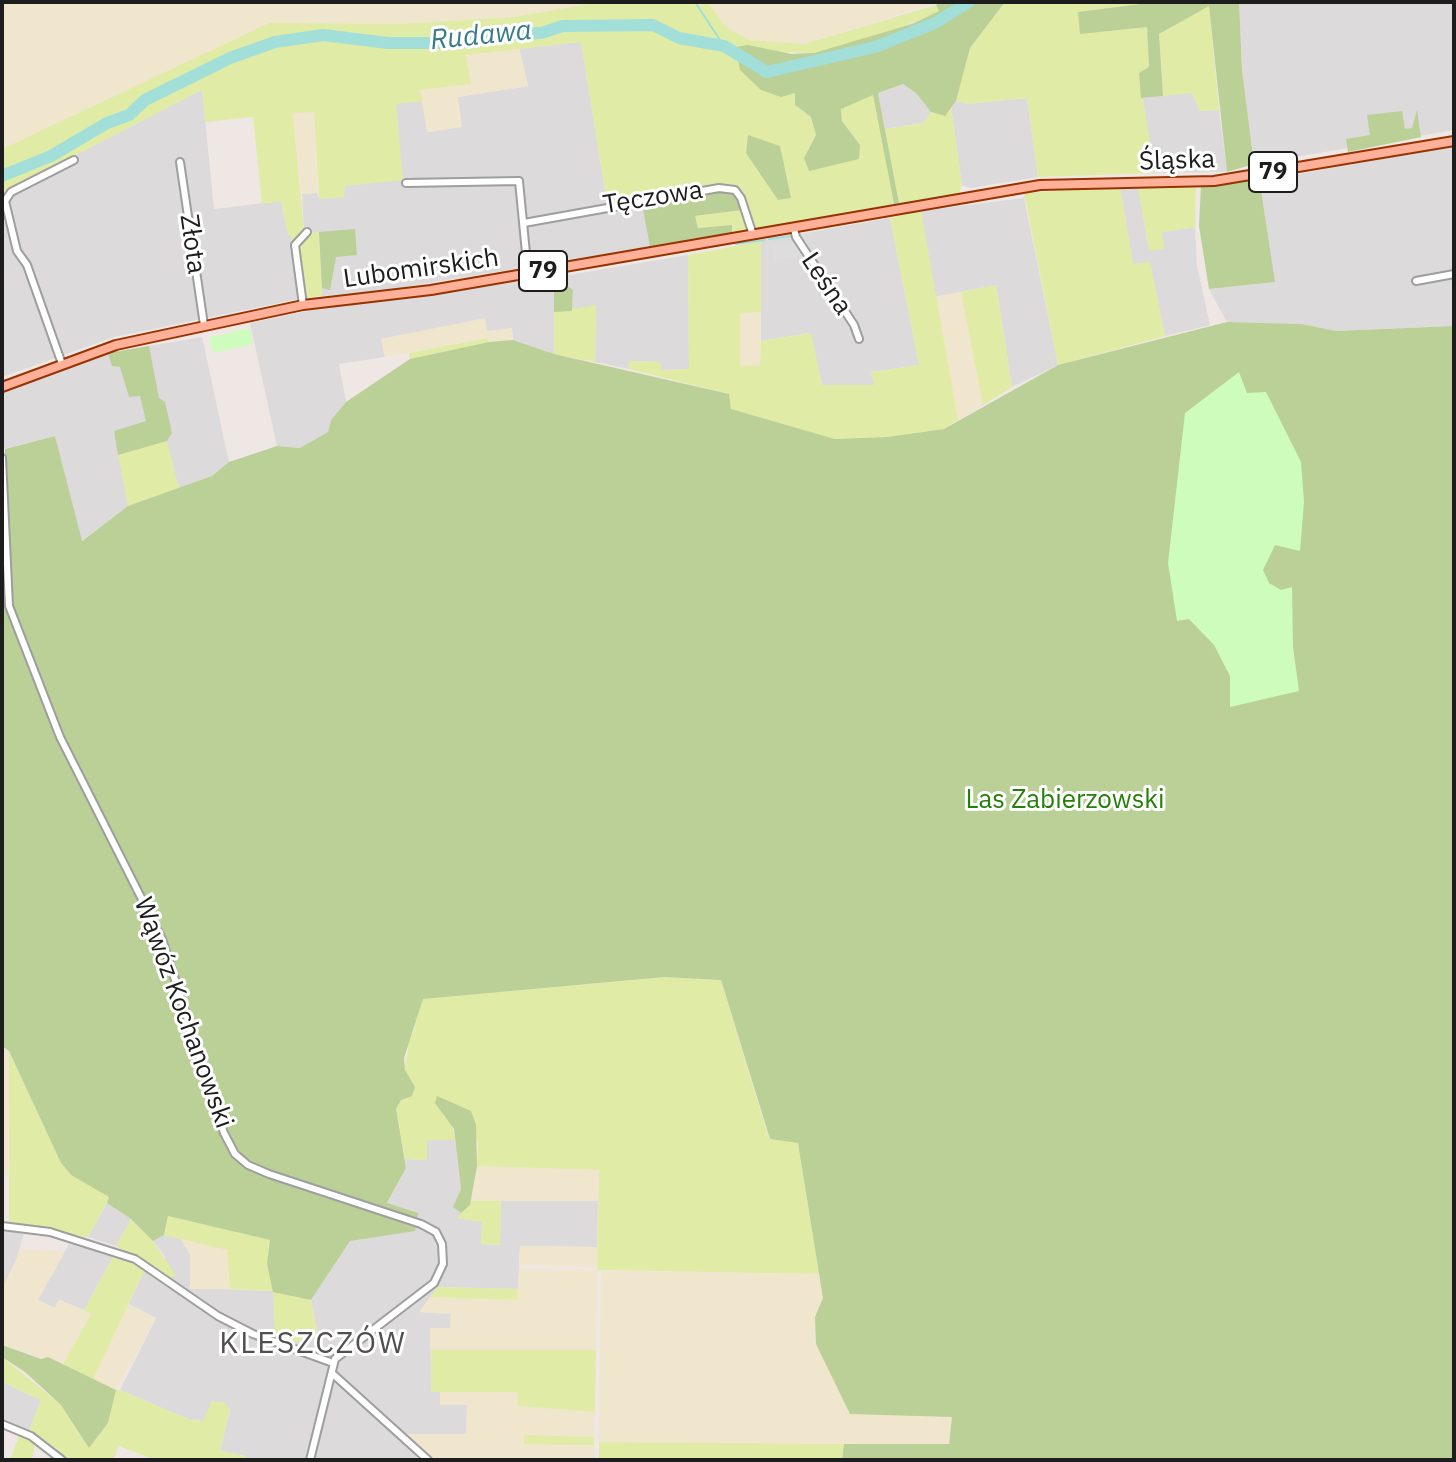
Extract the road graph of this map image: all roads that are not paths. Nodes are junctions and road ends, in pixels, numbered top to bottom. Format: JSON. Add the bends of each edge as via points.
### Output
{"nodes":[{"id":1,"x":1454,"y":141,"type":"edge"},
{"id":2,"x":74,"y":160,"type":"dead end"},
{"id":3,"x":180,"y":162,"type":"dead end"},
{"id":4,"x":406,"y":183,"type":"dead end"},
{"id":5,"x":1090,"y":183,"type":"joint"},
{"id":6,"x":524,"y":223,"type":"junction"},
{"id":7,"x":794,"y":229,"type":"junction"},
{"id":8,"x":307,"y":232,"type":"dead end"},
{"id":9,"x":753,"y":235,"type":"junction"},
{"id":10,"x":528,"y":274,"type":"junction"},
{"id":11,"x":1454,"y":274,"type":"edge"},
{"id":12,"x":1416,"y":281,"type":"dead end"},
{"id":13,"x":303,"y":305,"type":"junction"},
{"id":14,"x":204,"y":325,"type":"junction"},
{"id":15,"x":859,"y":339,"type":"dead end"},
{"id":16,"x":62,"y":364,"type":"junction"},
{"id":17,"x":2,"y":387,"type":"edge"},
{"id":18,"x":2,"y":458,"type":"edge"},
{"id":19,"x":2,"y":1226,"type":"edge"},
{"id":20,"x":333,"y":1363,"type":"junction"},
{"id":21,"x":334,"y":1375,"type":"junction"},
{"id":22,"x":2,"y":1424,"type":"edge"},
{"id":23,"x":62,"y":1460,"type":"edge"},
{"id":24,"x":310,"y":1460,"type":"edge"},
{"id":25,"x":428,"y":1460,"type":"edge"}],
"edges":[{"from":1,"to":5,"type":"main road","name":"Śląska","number":"79","via":[[1214,181]]},
{"from":2,"to":16,"type":"street","via":[[11,192],[5,201],[17,251],[27,265]]},
{"from":3,"to":14,"type":"street","name":"Złota"},
{"from":4,"to":6,"type":"street","via":[[519,181]]},
{"from":5,"to":7,"type":"main road","name":"Lubomirskich","number":"79","via":[[1022,187]]},
{"from":6,"to":9,"type":"street","name":"Tęczowa","via":[[728,188],[741,198]]},
{"from":6,"to":10,"type":"street"},
{"from":7,"to":9,"type":"main road","name":"Lubomirskich","number":"79"},
{"from":7,"to":15,"type":"street","name":"Leśna"},
{"from":8,"to":13,"type":"street","via":[[295,245]]},
{"from":9,"to":10,"type":"main road","name":"Lubomirskich","number":"79"},
{"from":10,"to":13,"type":"main road","name":"Lubomirskich","number":"79"},
{"from":11,"to":12,"type":"street"},
{"from":13,"to":14,"type":"main road","name":"Lubomirskich","number":"79"},
{"from":14,"to":16,"type":"main road","name":"Lubomirskich","number":"79","via":[[133,340]]},
{"from":16,"to":17,"type":"main road","name":"Lubomirskich","number":"79"},
{"from":18,"to":20,"type":"street","name":"Wąwóz Kochanowski","via":[[9,606],[46,705],[162,939],[235,1154],[269,1174],[421,1224],[436,1232],[444,1251],[434,1283]]},
{"from":19,"to":20,"type":"street","via":[[60,1235],[135,1259],[227,1321]]},
{"from":20,"to":21,"type":"street"},
{"from":21,"to":24,"type":"street"},
{"from":21,"to":25,"type":"street"},
{"from":22,"to":23,"type":"street","via":[[31,1436]]}]}
